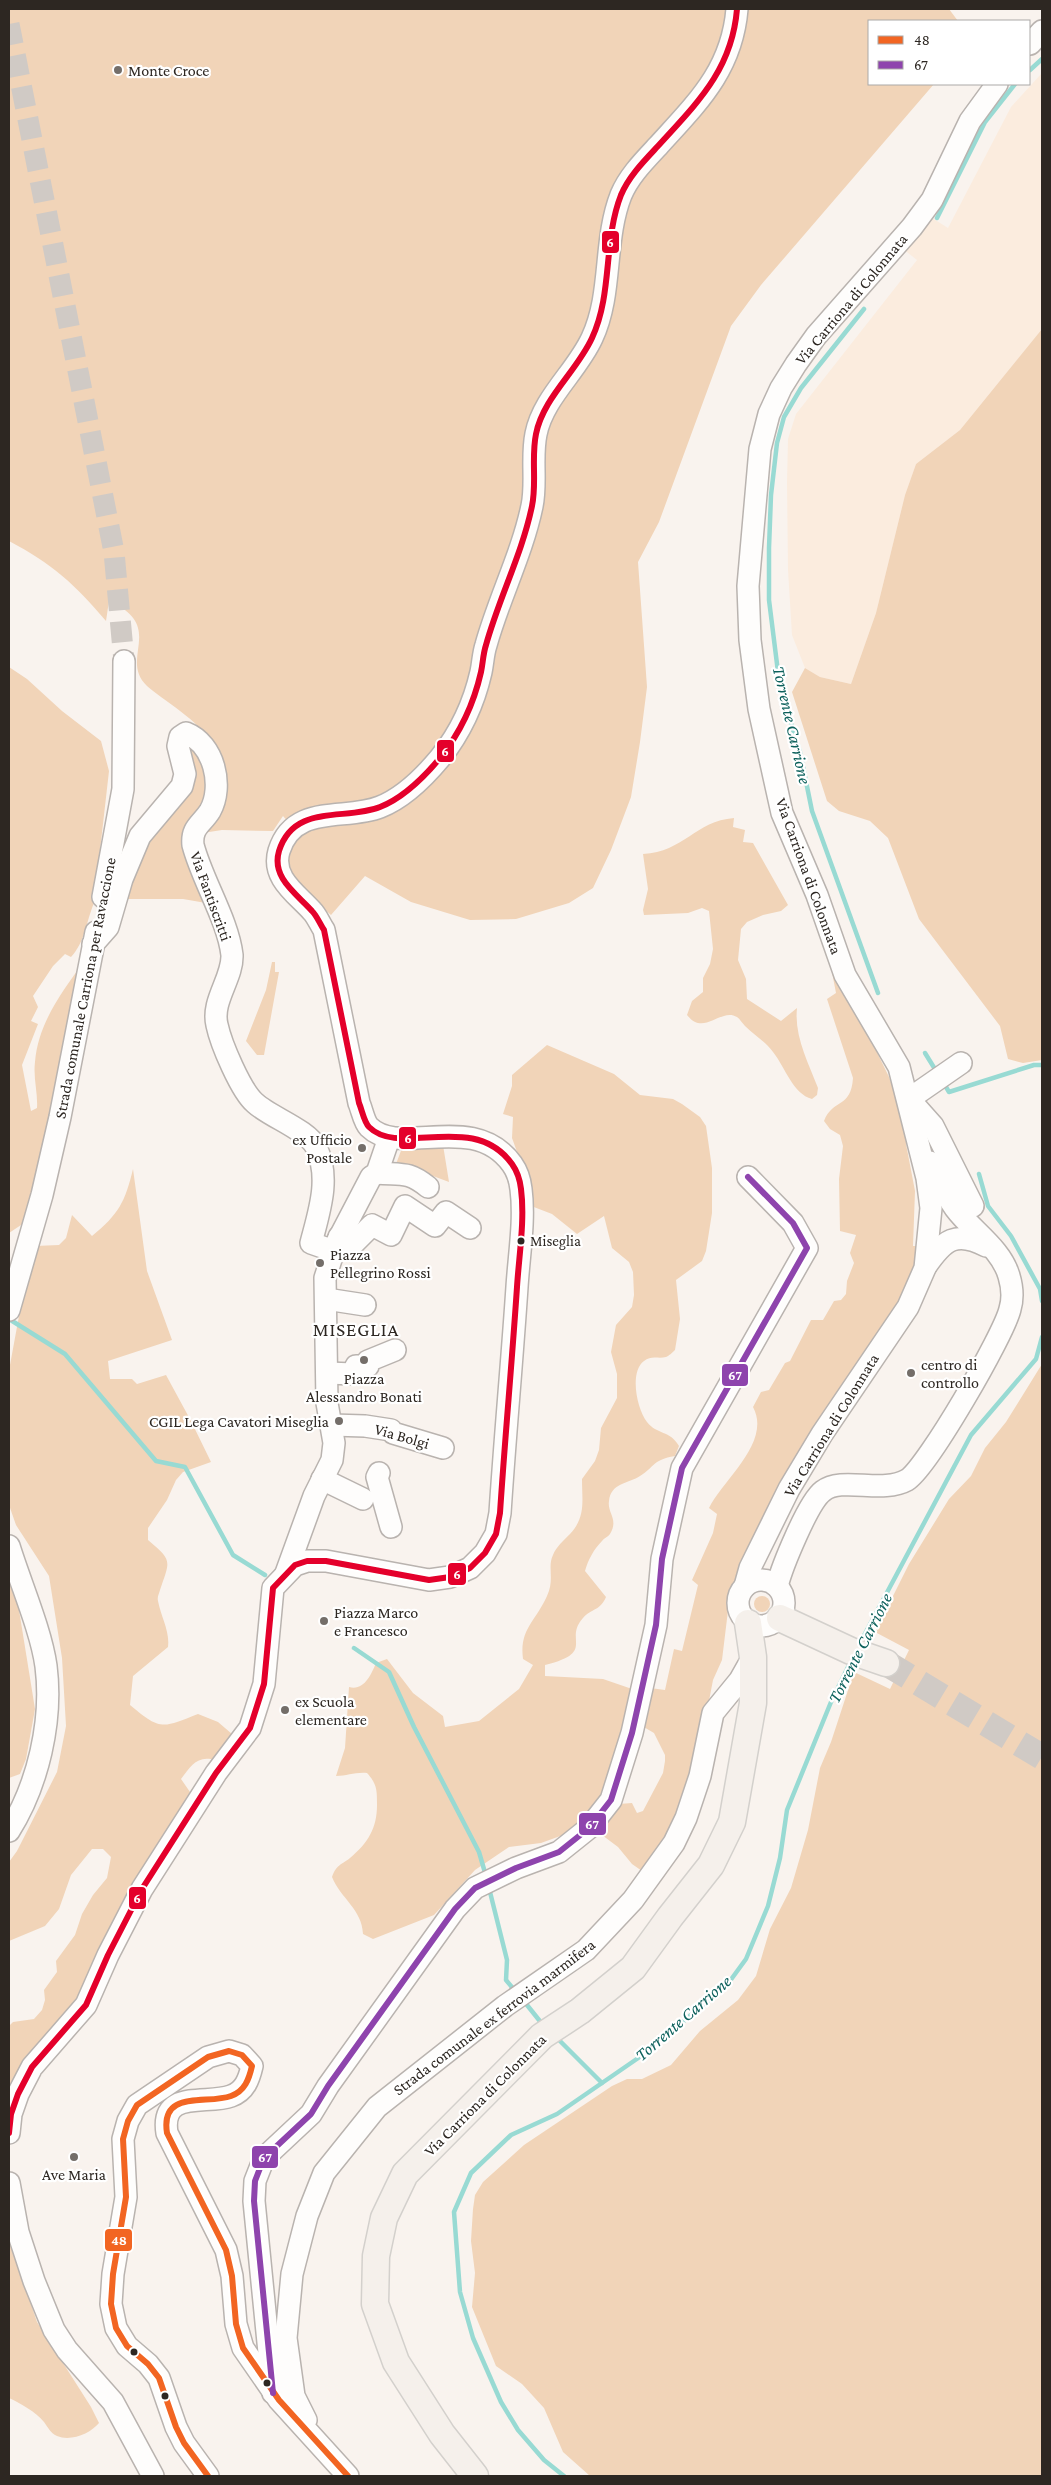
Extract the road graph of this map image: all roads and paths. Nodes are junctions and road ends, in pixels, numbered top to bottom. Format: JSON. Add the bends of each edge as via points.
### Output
{"nodes":[{"id":1,"x":736,"y":9,"type":"edge"},
{"id":2,"x":1042,"y":31,"type":"edge"},
{"id":3,"x":1031,"y":43,"type":"edge"},
{"id":4,"x":996,"y":85,"type":"edge"},
{"id":5,"x":124,"y":661,"type":"tunnel mouth"},
{"id":6,"x":93,"y":944,"type":"junction"},
{"id":7,"x":961,"y":1063,"type":"dead end"},
{"id":8,"x":909,"y":1099,"type":"junction"},
{"id":9,"x":914,"y":1130,"type":"junction"},
{"id":10,"x":380,"y":1133,"type":"junction"},
{"id":11,"x":372,"y":1175,"type":"junction"},
{"id":12,"x":748,"y":1178,"type":"dead end"},
{"id":13,"x":428,"y":1187,"type":"dead end"},
{"id":14,"x":405,"y":1206,"type":"junction"},
{"id":15,"x":974,"y":1206,"type":"dead end"},
{"id":16,"x":470,"y":1228,"type":"dead end"},
{"id":17,"x":337,"y":1244,"type":"junction"},
{"id":18,"x":995,"y":1251,"type":"junction"},
{"id":19,"x":925,"y":1268,"type":"junction"},
{"id":20,"x":325,"y":1296,"type":"junction"},
{"id":21,"x":365,"y":1305,"type":"dead end"},
{"id":22,"x":9,"y":1310,"type":"edge"},
{"id":23,"x":395,"y":1350,"type":"dead end"},
{"id":24,"x":328,"y":1373,"type":"junction"},
{"id":25,"x":332,"y":1425,"type":"junction"},
{"id":26,"x":443,"y":1448,"type":"dead end"},
{"id":27,"x":379,"y":1473,"type":"dead end"},
{"id":28,"x":322,"y":1479,"type":"junction"},
{"id":29,"x":363,"y":1499,"type":"dead end"},
{"id":30,"x":391,"y":1527,"type":"dead end"},
{"id":31,"x":9,"y":1546,"type":"edge"},
{"id":32,"x":290,"y":1569,"type":"junction"},
{"id":33,"x":745,"y":1586,"type":"junction"},
{"id":34,"x":771,"y":1612,"type":"junction"},
{"id":35,"x":754,"y":1657,"type":"junction"},
{"id":36,"x":881,"y":1660,"type":"tunnel mouth"},
{"id":37,"x":9,"y":1831,"type":"edge"},
{"id":38,"x":9,"y":2133,"type":"edge"},
{"id":39,"x":9,"y":2183,"type":"edge"},
{"id":40,"x":274,"y":2393,"type":"junction"},
{"id":41,"x":317,"y":2444,"type":"junction"},
{"id":42,"x":153,"y":2476,"type":"edge"},
{"id":43,"x":208,"y":2476,"type":"edge"},
{"id":44,"x":327,"y":2476,"type":"edge"},
{"id":45,"x":348,"y":2476,"type":"edge"},
{"id":46,"x":475,"y":2476,"type":"edge"}],
"edges":[{"from":1,"to":10,"type":"street","via":[[733,39],[719,72],[693,108],[638,168],[622,193],[612,223],[601,308],[592,337],[538,426],[533,458],[533,504],[486,645],[469,711],[440,757],[408,790],[379,808],[318,816],[298,824],[278,852],[280,874],[315,914],[324,930],[359,1103]]},
{"from":2,"to":3,"type":"street"},
{"from":4,"to":8,"type":"street","name":"Via Carriona di Colonnata","via":[[970,121],[932,200],[816,336],[781,388],[769,414],[760,449],[748,586],[750,640],[760,709],[782,813],[817,895],[845,975],[899,1066]]},
{"from":5,"to":6,"type":"street","name":"Strada comunale Carriona per Ravaccione","via":[[123,789]]},
{"from":6,"to":17,"type":"street","name":"Via Fantiscritti","via":[[108,926],[122,879],[140,836],[182,786],[185,774],[178,746],[180,737],[186,733],[195,737],[214,768],[216,793],[210,812],[195,828],[192,844],[226,930],[232,955],[217,1009],[218,1027],[230,1062],[248,1096],[281,1122],[312,1139],[317,1148],[324,1173],[324,1192],[311,1243]]},
{"from":6,"to":22,"type":"street","name":"Strada comunale Carriona per Ravaccione","via":[[60,1117],[42,1195]]},
{"from":7,"to":8,"type":"street"},
{"from":8,"to":9,"type":"street","name":"Via Carriona di Colonnata"},
{"from":8,"to":15,"type":"street","via":[[933,1126]]},
{"from":9,"to":18,"type":"street","name":"Via Carriona di Colonnata","via":[[955,1208]]},
{"from":9,"to":19,"type":"street","name":"Via Carriona di Colonnata","via":[[928,1178],[931,1208]]},
{"from":10,"to":11,"type":"street"},
{"from":10,"to":32,"type":"street","via":[[454,1136],[485,1142],[500,1150],[514,1165],[519,1178],[521,1204],[514,1332],[496,1534],[470,1568],[450,1577],[429,1580],[326,1561],[307,1561]]},
{"from":11,"to":13,"type":"street","via":[[406,1174],[415,1176]]},
{"from":11,"to":14,"type":"street","via":[[398,1193],[394,1197]]},
{"from":11,"to":17,"type":"street"},
{"from":12,"to":40,"type":"street","via":[[793,1223],[807,1248],[682,1468],[662,1559],[656,1625],[632,1733],[611,1800],[589,1828],[559,1852],[475,1888],[455,1909],[392,1994],[311,2114],[277,2143],[259,2166],[254,2181],[254,2201]]},
{"from":14,"to":16,"type":"street","via":[[434,1226],[446,1212]]},
{"from":14,"to":17,"type":"street","via":[[391,1235],[372,1225],[353,1244]]},
{"from":17,"to":20,"type":"street","via":[[325,1278]]},
{"from":18,"to":19,"type":"street","name":"Via Carriona di Colonnata","via":[[962,1237],[949,1240]]},
{"from":18,"to":34,"type":"street","name":"Via Carriona di Colonnata","via":[[1009,1275],[1010,1310],[930,1456],[908,1479],[898,1483],[833,1485],[822,1491],[786,1560]]},
{"from":19,"to":33,"type":"street","name":"Via Carriona di Colonnata","via":[[908,1307],[789,1489],[750,1568]]},
{"from":20,"to":21,"type":"street"},
{"from":20,"to":24,"type":"street"},
{"from":23,"to":24,"type":"street","via":[[368,1361],[368,1366],[356,1366],[353,1374]]},
{"from":24,"to":25,"type":"street","via":[[327,1403]]},
{"from":25,"to":26,"type":"street","name":"Via Bolgi","via":[[391,1430],[406,1438]]},
{"from":25,"to":28,"type":"street","via":[[332,1460]]},
{"from":27,"to":30,"type":"street","via":[[377,1478]]},
{"from":28,"to":29,"type":"street"},
{"from":28,"to":32,"type":"street"},
{"from":31,"to":37,"type":"street","via":[[46,1665],[48,1697],[32,1783]]},
{"from":32,"to":38,"type":"street","via":[[273,1588],[264,1684],[250,1728],[216,1772],[142,1889],[86,2005],[32,2067],[11,2114]]},
{"from":33,"to":34,"type":"street","via":[[765,1580]]},
{"from":33,"to":34,"type":"street","name":"Via Carriona di Colonnata","via":[[738,1605],[740,1612]]},
{"from":34,"to":35,"type":"main road","name":"Via Carriona di Colonnata"},
{"from":34,"to":36,"type":"main road","via":[[856,1640]]},
{"from":35,"to":41,"type":"street","name":"Strada comunale ex ferrovia marmifera","via":[[713,1713],[700,1776],[686,1818],[674,1843],[633,1900],[586,1950],[505,2006],[377,2107],[324,2173],[307,2216],[292,2274],[286,2338],[294,2396]]},
{"from":35,"to":46,"type":"main road","name":"Via Carriona di Colonnata","via":[[753,1704],[732,1822],[712,1865],[633,1968],[580,2011],[542,2036],[405,2174],[384,2218],[376,2256],[375,2304],[396,2362],[442,2434]]},
{"from":39,"to":42,"type":"street","via":[[18,2232],[54,2330],[67,2350],[113,2402]]},
{"from":40,"to":41,"type":"street"},
{"from":40,"to":43,"type":"street","via":[[243,2348],[236,2324],[226,2250],[184,2170],[166,2126],[170,2112],[182,2103],[191,2099],[230,2096],[243,2089],[250,2079],[252,2066],[242,2055],[229,2051],[208,2057],[152,2094],[137,2106],[128,2121],[123,2139],[126,2197],[111,2304],[116,2328],[127,2346],[160,2378],[184,2443]]},
{"from":41,"to":44,"type":"street","name":"Strada comunale ex ferrovia marmifera"},
{"from":41,"to":45,"type":"street"}]}
